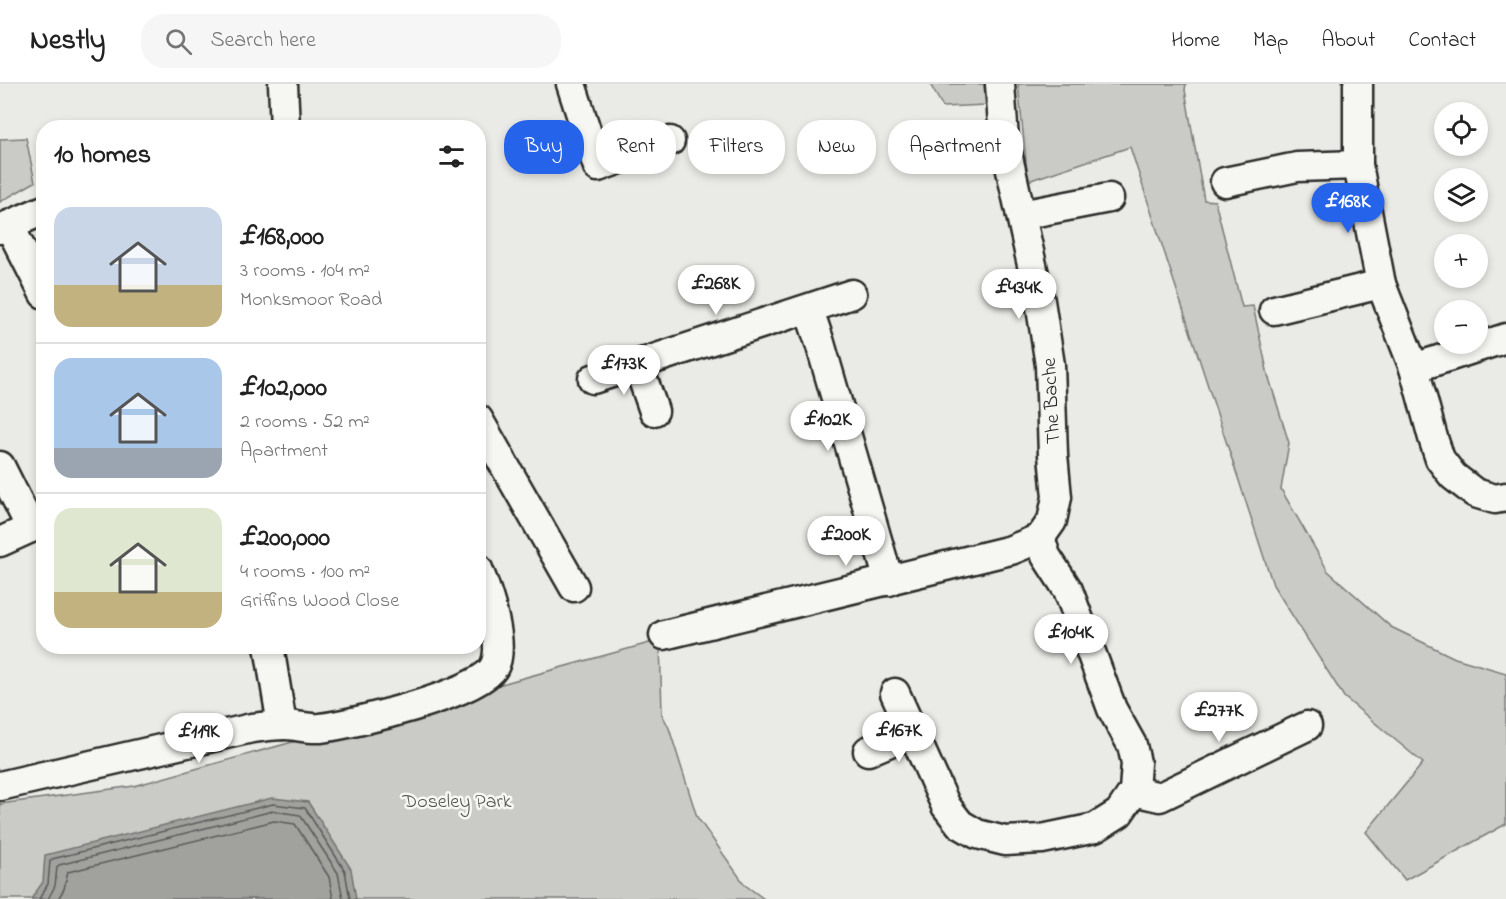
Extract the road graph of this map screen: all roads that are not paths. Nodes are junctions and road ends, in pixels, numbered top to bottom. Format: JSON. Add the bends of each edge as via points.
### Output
{"nodes":[{"id":1,"x":283,"y":84,"type":"edge"},
{"id":2,"x":572,"y":84,"type":"edge"},
{"id":3,"x":1000,"y":84,"type":"edge"},
{"id":4,"x":1358,"y":84,"type":"edge"},
{"id":5,"x":285,"y":120,"type":"edge"},
{"id":6,"x":596,"y":161,"type":"edge"},
{"id":7,"x":1358,"y":165,"type":"junction"},
{"id":8,"x":1225,"y":182,"type":"dead end"},
{"id":9,"x":1108,"y":198,"type":"dead end"},
{"id":10,"x":36,"y":213,"type":"edge"},
{"id":11,"x":1021,"y":215,"type":"junction"},
{"id":12,"x":4,"y":227,"type":"edge"},
{"id":13,"x":36,"y":281,"type":"edge"},
{"id":14,"x":1381,"y":284,"type":"junction"},
{"id":15,"x":852,"y":294,"type":"dead end"},
{"id":16,"x":808,"y":310,"type":"junction"},
{"id":17,"x":1274,"y":310,"type":"dead end"},
{"id":18,"x":1506,"y":338,"type":"edge"},
{"id":19,"x":638,"y":365,"type":"junction"},
{"id":20,"x":1414,"y":368,"type":"junction"},
{"id":21,"x":593,"y":379,"type":"dead end"},
{"id":22,"x":654,"y":411,"type":"dead end"},
{"id":23,"x":486,"y":434,"type":"edge"},
{"id":24,"x":0,"y":466,"type":"edge"},
{"id":25,"x":1506,"y":497,"type":"edge"},
{"id":26,"x":36,"y":523,"type":"edge"},
{"id":27,"x":36,"y":525,"type":"edge"},
{"id":28,"x":1040,"y":538,"type":"junction"},
{"id":29,"x":0,"y":542,"type":"edge"},
{"id":30,"x":889,"y":581,"type":"junction"},
{"id":31,"x":574,"y":586,"type":"dead end"},
{"id":32,"x":486,"y":589,"type":"edge"},
{"id":33,"x":664,"y":635,"type":"dead end"},
{"id":34,"x":270,"y":654,"type":"edge"},
{"id":35,"x":895,"y":693,"type":"dead end"},
{"id":36,"x":282,"y":725,"type":"junction"},
{"id":37,"x":1307,"y":726,"type":"dead end"},
{"id":38,"x":913,"y":732,"type":"junction"},
{"id":39,"x":868,"y":750,"type":"dead end"},
{"id":40,"x":0,"y":786,"type":"edge"},
{"id":41,"x":1134,"y":791,"type":"junction"}],
"edges":[{"from":1,"to":5,"type":"street"},
{"from":2,"to":6,"type":"street"},
{"from":3,"to":11,"type":"street","name":"The Bache","via":[[1004,139]]},
{"from":4,"to":7,"type":"street"},
{"from":7,"to":8,"type":"street","via":[[1297,167]]},
{"from":7,"to":14,"type":"street"},
{"from":9,"to":11,"type":"street"},
{"from":10,"to":12,"type":"street"},
{"from":11,"to":28,"type":"street","name":"The Bache","via":[[1050,364],[1057,497],[1052,521]]},
{"from":12,"to":13,"type":"street"},
{"from":14,"to":17,"type":"street"},
{"from":14,"to":20,"type":"street"},
{"from":15,"to":16,"type":"street"},
{"from":16,"to":19,"type":"street"},
{"from":16,"to":30,"type":"street"},
{"from":18,"to":20,"type":"street"},
{"from":19,"to":21,"type":"street"},
{"from":19,"to":22,"type":"street"},
{"from":20,"to":25,"type":"street","via":[[1440,459],[1453,476],[1475,493],[1495,499]]},
{"from":23,"to":31,"type":"street"},
{"from":24,"to":26,"type":"street"},
{"from":27,"to":29,"type":"street"},
{"from":28,"to":30,"type":"street"},
{"from":28,"to":41,"type":"street","via":[[1046,556],[1068,590],[1112,709],[1132,745],[1136,763]]},
{"from":30,"to":33,"type":"street"},
{"from":32,"to":36,"type":"street","via":[[498,653],[487,675],[468,687],[390,713],[318,728]]},
{"from":34,"to":36,"type":"street"},
{"from":35,"to":38,"type":"street"},
{"from":36,"to":40,"type":"street","via":[[252,728]]},
{"from":37,"to":41,"type":"street","via":[[1160,797]]},
{"from":38,"to":39,"type":"street"},
{"from":38,"to":41,"type":"street","via":[[946,806],[960,824],[977,834],[1015,841],[1095,828],[1119,813]]}]}
